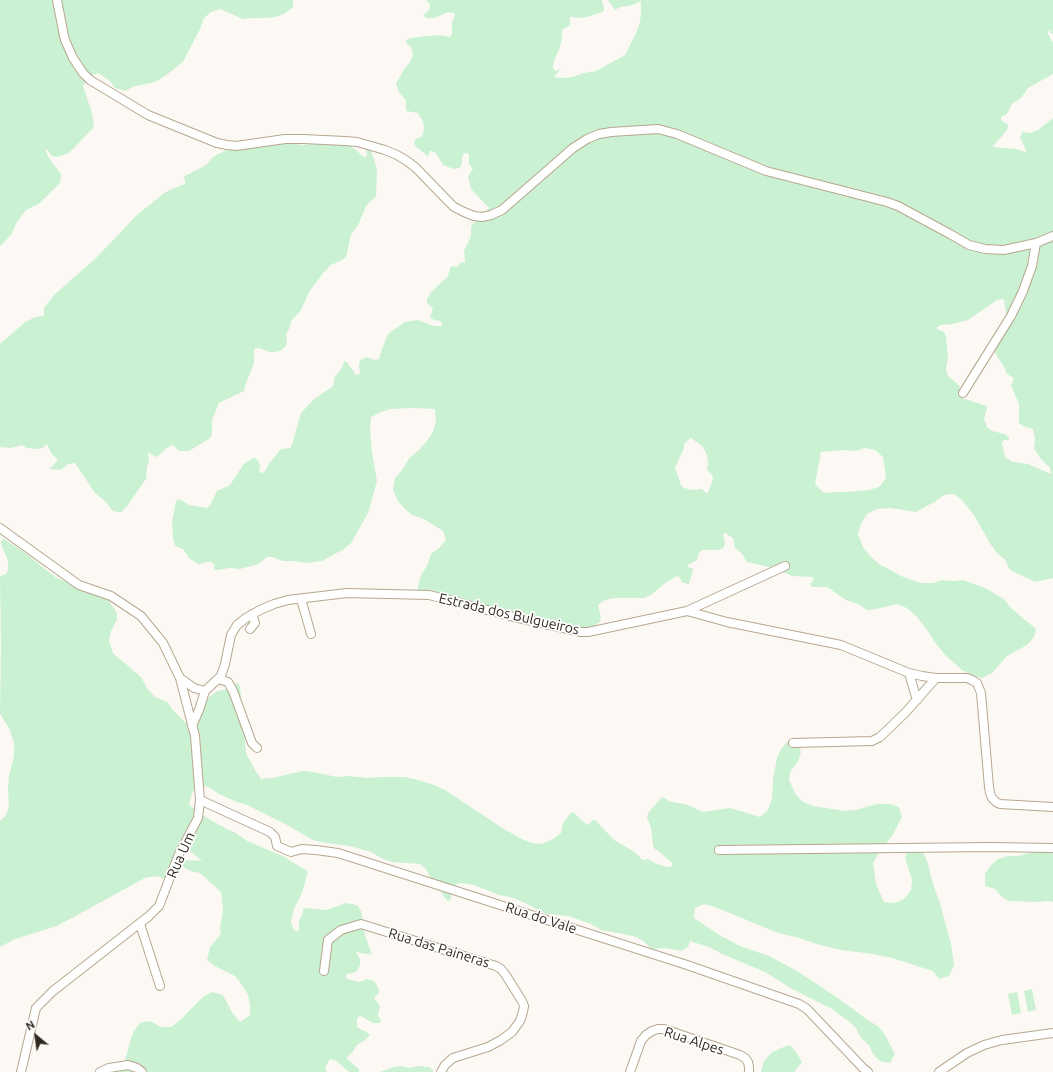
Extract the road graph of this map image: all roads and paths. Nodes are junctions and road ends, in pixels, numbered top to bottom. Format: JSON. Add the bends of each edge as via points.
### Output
{"nodes":[{"id":1,"x":57,"y":0,"type":"edge"},
{"id":2,"x":1053,"y":236,"type":"edge"},
{"id":3,"x":1036,"y":243,"type":"junction"},
{"id":4,"x":963,"y":393,"type":"dead end"},
{"id":5,"x":0,"y":528,"type":"edge"},
{"id":6,"x":785,"y":566,"type":"dead end"},
{"id":7,"x":301,"y":599,"type":"junction"},
{"id":8,"x":687,"y":611,"type":"junction"},
{"id":9,"x":252,"y":614,"type":"junction"},
{"id":10,"x":250,"y":629,"type":"dead end"},
{"id":11,"x":311,"y":634,"type":"dead end"},
{"id":12,"x":909,"y":673,"type":"junction"},
{"id":13,"x":180,"y":678,"type":"junction"},
{"id":14,"x":936,"y":678,"type":"junction"},
{"id":15,"x":218,"y":679,"type":"junction"},
{"id":16,"x":205,"y":691,"type":"junction"},
{"id":17,"x":917,"y":700,"type":"junction"},
{"id":18,"x":192,"y":726,"type":"junction"},
{"id":19,"x":793,"y":743,"type":"dead end"},
{"id":20,"x":257,"y":748,"type":"dead end"},
{"id":21,"x":200,"y":800,"type":"junction"},
{"id":22,"x":1053,"y":807,"type":"edge"},
{"id":23,"x":1053,"y":848,"type":"edge"},
{"id":24,"x":719,"y":850,"type":"dead end"},
{"id":25,"x":140,"y":924,"type":"junction"},
{"id":26,"x":324,"y":971,"type":"dead end"},
{"id":27,"x":160,"y":986,"type":"dead end"},
{"id":28,"x":1053,"y":1034,"type":"edge"},
{"id":29,"x":21,"y":1072,"type":"edge"},
{"id":30,"x":100,"y":1072,"type":"edge"},
{"id":31,"x":142,"y":1072,"type":"edge"},
{"id":32,"x":441,"y":1072,"type":"edge"},
{"id":33,"x":630,"y":1072,"type":"edge"},
{"id":34,"x":749,"y":1072,"type":"edge"},
{"id":35,"x":868,"y":1072,"type":"edge"},
{"id":36,"x":939,"y":1072,"type":"edge"}],
"edges":[{"from":1,"to":3,"type":"street","via":[[65,40],[83,73],[90,80],[148,115],[227,145],[303,139],[357,142],[385,150],[407,160],[454,207],[474,216],[492,215],[502,210],[568,151],[587,139],[611,132],[658,130],[677,134],[766,171],[898,206],[969,245],[1004,250]]},
{"from":2,"to":3,"type":"street"},
{"from":3,"to":4,"type":"street","via":[[1032,266],[1023,291]]},
{"from":5,"to":13,"type":"street","name":"Rua Um","via":[[79,584],[111,596],[142,616],[163,644]]},
{"from":6,"to":8,"type":"street"},
{"from":7,"to":8,"type":"street","name":"Estrada dos Bulgueiros","via":[[347,593],[428,595],[581,632]]},
{"from":7,"to":9,"type":"street","name":"Estrada dos Bulgueiros","via":[[274,604]]},
{"from":7,"to":11,"type":"street"},
{"from":8,"to":12,"type":"street","name":"Estrada dos Bulgueiros","via":[[727,622],[841,645]]},
{"from":9,"to":10,"type":"street","via":[[255,623]]},
{"from":9,"to":15,"type":"street","name":"Estrada dos Bulgueiros","via":[[237,625],[230,636],[225,664]]},
{"from":12,"to":14,"type":"street","name":"Estrada dos Bulgueiros"},
{"from":12,"to":17,"type":"street"},
{"from":13,"to":16,"type":"street","via":[[194,688]]},
{"from":13,"to":18,"type":"street","name":"Rua Um"},
{"from":14,"to":17,"type":"street"},
{"from":14,"to":22,"type":"street","name":"Estrada dos Bulgueiros","via":[[967,678],[977,683],[981,693],[992,798],[1000,804]]},
{"from":15,"to":16,"type":"street","name":"Estrada dos Bulgueiros"},
{"from":15,"to":20,"type":"street","via":[[228,682],[252,743]]},
{"from":16,"to":18,"type":"street"},
{"from":17,"to":19,"type":"street","via":[[888,730],[872,741]]},
{"from":18,"to":21,"type":"street","name":"Rua Um"},
{"from":21,"to":25,"type":"street","name":"Rua Um","via":[[198,818],[179,854],[159,906]]},
{"from":21,"to":35,"type":"street","name":"Rua do Vale","via":[[270,832],[275,837],[277,846],[291,852],[302,849],[338,853],[688,965],[799,1004],[807,1009]]},
{"from":23,"to":24,"type":"street"},
{"from":25,"to":27,"type":"street"},
{"from":25,"to":29,"type":"street","name":"Rua Um","via":[[53,991],[36,1008]]},
{"from":26,"to":32,"type":"street","name":"Rua das Paineras","via":[[328,940],[341,930],[361,924],[496,966],[501,970],[524,1006],[520,1021],[512,1032],[501,1040],[454,1058]]},
{"from":28,"to":36,"type":"street","via":[[1002,1040],[984,1045]]},
{"from":30,"to":31,"type":"street","via":[[128,1065]]},
{"from":33,"to":34,"type":"street","name":"Rua Alpes","via":[[641,1041],[646,1035],[658,1029],[745,1058]]}]}
